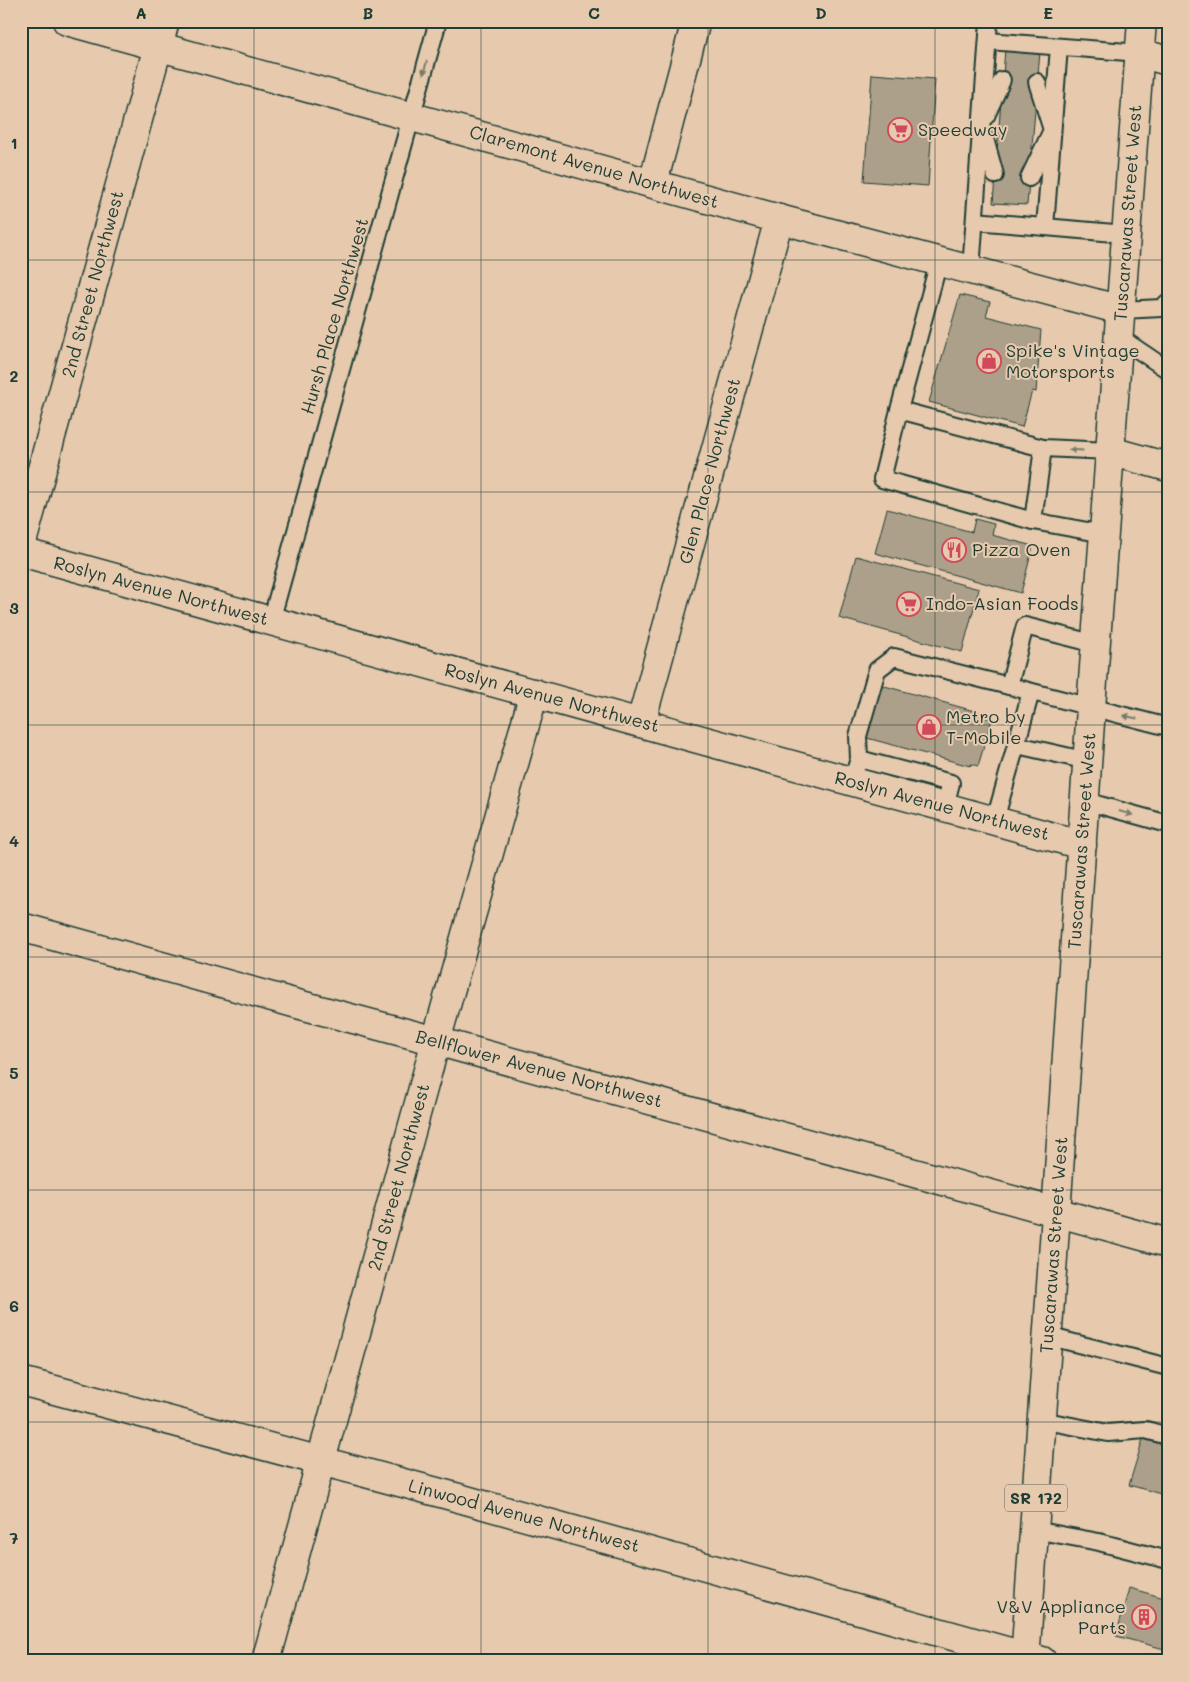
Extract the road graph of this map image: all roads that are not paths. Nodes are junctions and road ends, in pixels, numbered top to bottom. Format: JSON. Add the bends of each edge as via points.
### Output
{"nodes":[{"id":1,"x":67,"y":21,"type":"edge"},
{"id":2,"x":438,"y":21,"type":"edge"},
{"id":3,"x":696,"y":21,"type":"edge"},
{"id":4,"x":989,"y":21,"type":"edge"},
{"id":5,"x":1142,"y":21,"type":"edge"},
{"id":6,"x":161,"y":33,"type":"edge"},
{"id":7,"x":988,"y":41,"type":"junction"},
{"id":8,"x":1059,"y":46,"type":"junction"},
{"id":9,"x":1140,"y":53,"type":"junction"},
{"id":10,"x":1168,"y":61,"type":"edge"},
{"id":11,"x":1002,"y":80,"type":"dead end"},
{"id":12,"x":1037,"y":82,"type":"dead end"},
{"id":13,"x":1000,"y":111,"type":"dead end"},
{"id":14,"x":1035,"y":112,"type":"dead end"},
{"id":15,"x":412,"y":116,"type":"junction"},
{"id":16,"x":981,"y":126,"type":"junction"},
{"id":17,"x":1052,"y":130,"type":"junction"},
{"id":18,"x":997,"y":142,"type":"dead end"},
{"id":19,"x":1032,"y":145,"type":"dead end"},
{"id":20,"x":995,"y":175,"type":"dead end"},
{"id":21,"x":1029,"y":178,"type":"dead end"},
{"id":22,"x":653,"y":183,"type":"junction"},
{"id":23,"x":779,"y":219,"type":"junction"},
{"id":24,"x":975,"y":221,"type":"junction"},
{"id":25,"x":1045,"y":227,"type":"junction"},
{"id":26,"x":1126,"y":234,"type":"junction"},
{"id":27,"x":939,"y":262,"type":"junction"},
{"id":28,"x":971,"y":270,"type":"junction"},
{"id":29,"x":1167,"y":308,"type":"edge"},
{"id":30,"x":1120,"y":323,"type":"junction"},
{"id":31,"x":1168,"y":370,"type":"edge"},
{"id":32,"x":898,"y":410,"type":"junction"},
{"id":33,"x":1043,"y":448,"type":"junction"},
{"id":34,"x":1110,"y":451,"type":"junction"},
{"id":35,"x":1168,"y":467,"type":"edge"},
{"id":36,"x":1033,"y":521,"type":"junction"},
{"id":37,"x":1104,"y":534,"type":"junction"},
{"id":38,"x":21,"y":546,"type":"edge"},
{"id":39,"x":21,"y":552,"type":"edge"},
{"id":40,"x":271,"y":621,"type":"junction"},
{"id":41,"x":1096,"y":644,"type":"junction"},
{"id":42,"x":1009,"y":686,"type":"junction"},
{"id":43,"x":1031,"y":692,"type":"junction"},
{"id":44,"x":534,"y":693,"type":"junction"},
{"id":45,"x":1091,"y":708,"type":"junction"},
{"id":46,"x":641,"y":722,"type":"junction"},
{"id":47,"x":1168,"y":726,"type":"edge"},
{"id":48,"x":1017,"y":745,"type":"junction"},
{"id":49,"x":1088,"y":761,"type":"junction"},
{"id":50,"x":856,"y":770,"type":"junction"},
{"id":51,"x":1085,"y":801,"type":"junction"},
{"id":52,"x":995,"y":820,"type":"junction"},
{"id":53,"x":1168,"y":824,"type":"edge"},
{"id":54,"x":1082,"y":844,"type":"junction"},
{"id":55,"x":21,"y":927,"type":"edge"},
{"id":56,"x":436,"y":1041,"type":"junction"},
{"id":57,"x":1056,"y":1212,"type":"junction"},
{"id":58,"x":1168,"y":1243,"type":"edge"},
{"id":59,"x":1047,"y":1336,"type":"junction"},
{"id":60,"x":1168,"y":1367,"type":"edge"},
{"id":61,"x":21,"y":1381,"type":"edge"},
{"id":62,"x":1041,"y":1420,"type":"junction"},
{"id":63,"x":1168,"y":1436,"type":"edge"},
{"id":64,"x":320,"y":1462,"type":"junction"},
{"id":65,"x":1034,"y":1530,"type":"junction"},
{"id":66,"x":1168,"y":1560,"type":"edge"},
{"id":67,"x":1031,"y":1659,"type":"edge"},
{"id":68,"x":266,"y":1661,"type":"edge"}],
"edges":[{"from":1,"to":6,"type":"street","name":"Claremont Avenue Northwest"},
{"from":2,"to":15,"type":"lane","name":"Hursh Place Northwest","one_way":true},
{"from":3,"to":22,"type":"street"},
{"from":4,"to":7,"type":"lane"},
{"from":5,"to":9,"type":"street","name":"Tuscarawas Street West","number":"SR 172"},
{"from":6,"to":15,"type":"street","name":"Claremont Avenue Northwest"},
{"from":6,"to":38,"type":"street","name":"2nd Street Northwest"},
{"from":7,"to":8,"type":"lane"},
{"from":7,"to":16,"type":"lane"},
{"from":8,"to":9,"type":"lane"},
{"from":8,"to":17,"type":"lane"},
{"from":9,"to":10,"type":"street"},
{"from":9,"to":26,"type":"street","name":"Tuscarawas Street West","number":"SR 172"},
{"from":11,"to":16,"type":"lane"},
{"from":12,"to":17,"type":"lane"},
{"from":13,"to":16,"type":"lane"},
{"from":14,"to":17,"type":"lane"},
{"from":15,"to":22,"type":"street","name":"Claremont Avenue Northwest"},
{"from":15,"to":40,"type":"lane","name":"Hursh Place Northwest"},
{"from":16,"to":18,"type":"lane"},
{"from":16,"to":20,"type":"lane"},
{"from":16,"to":24,"type":"lane"},
{"from":17,"to":19,"type":"lane"},
{"from":17,"to":21,"type":"lane"},
{"from":17,"to":25,"type":"lane"},
{"from":22,"to":23,"type":"street","name":"Claremont Avenue Northwest"},
{"from":23,"to":27,"type":"street","name":"Claremont Avenue Northwest"},
{"from":23,"to":46,"type":"street","name":"Glen Place Northwest"},
{"from":24,"to":25,"type":"lane"},
{"from":24,"to":28,"type":"lane"},
{"from":25,"to":26,"type":"lane"},
{"from":26,"to":30,"type":"street","name":"Tuscarawas Street West","number":"SR 172"},
{"from":27,"to":28,"type":"street","name":"Claremont Avenue Northwest"},
{"from":27,"to":32,"type":"lane"},
{"from":28,"to":30,"type":"street","name":"Claremont Avenue Northwest"},
{"from":29,"to":30,"type":"lane"},
{"from":30,"to":31,"type":"lane"},
{"from":30,"to":34,"type":"street","name":"Tuscarawas Street West","number":"SR 172"},
{"from":32,"to":33,"type":"lane"},
{"from":32,"to":36,"type":"lane","via":[[882,479]]},
{"from":34,"to":33,"type":"lane","one_way":true},
{"from":33,"to":36,"type":"lane"},
{"from":34,"to":35,"type":"street"},
{"from":34,"to":37,"type":"street","name":"Tuscarawas Street West","number":"SR 172"},
{"from":36,"to":37,"type":"lane"},
{"from":37,"to":41,"type":"street","name":"Tuscarawas Street West","number":"SR 172"},
{"from":39,"to":40,"type":"street","name":"Roslyn Avenue Northwest"},
{"from":40,"to":44,"type":"street","name":"Roslyn Avenue Northwest"},
{"from":41,"to":42,"type":"lane","via":[[1024,626]]},
{"from":41,"to":45,"type":"street","name":"Tuscarawas Street West","number":"SR 172"},
{"from":42,"to":43,"type":"lane"},
{"from":42,"to":50,"type":"lane","via":[[894,657],[877,670],[858,736]]},
{"from":43,"to":45,"type":"lane"},
{"from":43,"to":48,"type":"lane"},
{"from":44,"to":46,"type":"street","name":"Roslyn Avenue Northwest"},
{"from":44,"to":56,"type":"street","name":"2nd Street Northwest"},
{"from":47,"to":45,"type":"lane","one_way":true},
{"from":45,"to":49,"type":"street","name":"Tuscarawas Street West","number":"SR 172"},
{"from":46,"to":50,"type":"street","name":"Roslyn Avenue Northwest"},
{"from":48,"to":49,"type":"lane"},
{"from":48,"to":52,"type":"lane"},
{"from":49,"to":51,"type":"street","name":"Tuscarawas Street West","number":"SR 172"},
{"from":50,"to":52,"type":"street","name":"Roslyn Avenue Northwest","via":[[945,806]]},
{"from":51,"to":53,"type":"lane","one_way":true},
{"from":51,"to":54,"type":"street","name":"Tuscarawas Street West","number":"SR 172"},
{"from":52,"to":54,"type":"street","name":"Roslyn Avenue Northwest"},
{"from":54,"to":57,"type":"street","name":"Tuscarawas Street West","number":"SR 172"},
{"from":55,"to":56,"type":"street","name":"Bellflower Avenue Northwest"},
{"from":56,"to":57,"type":"street","name":"Bellflower Avenue Northwest"},
{"from":56,"to":64,"type":"street","name":"2nd Street Northwest"},
{"from":57,"to":58,"type":"street","name":"Bellflower Avenue Northwest"},
{"from":57,"to":59,"type":"street","name":"Tuscarawas Street West","number":"SR 172"},
{"from":59,"to":60,"type":"lane"},
{"from":59,"to":62,"type":"street","name":"Tuscarawas Street West","number":"SR 172"},
{"from":61,"to":64,"type":"street","name":"Linwood Avenue Northwest"},
{"from":62,"to":63,"type":"lane","via":[[1108,1433],[1146,1430]]},
{"from":62,"to":65,"type":"street","name":"Tuscarawas Street West","number":"SR 172"},
{"from":64,"to":67,"type":"street","name":"Linwood Avenue Northwest","via":[[448,1494]]},
{"from":64,"to":68,"type":"street","name":"2nd Street Northwest"},
{"from":65,"to":66,"type":"lane"},
{"from":65,"to":67,"type":"street","name":"Tuscarawas Street West","number":"SR 172"}]}
